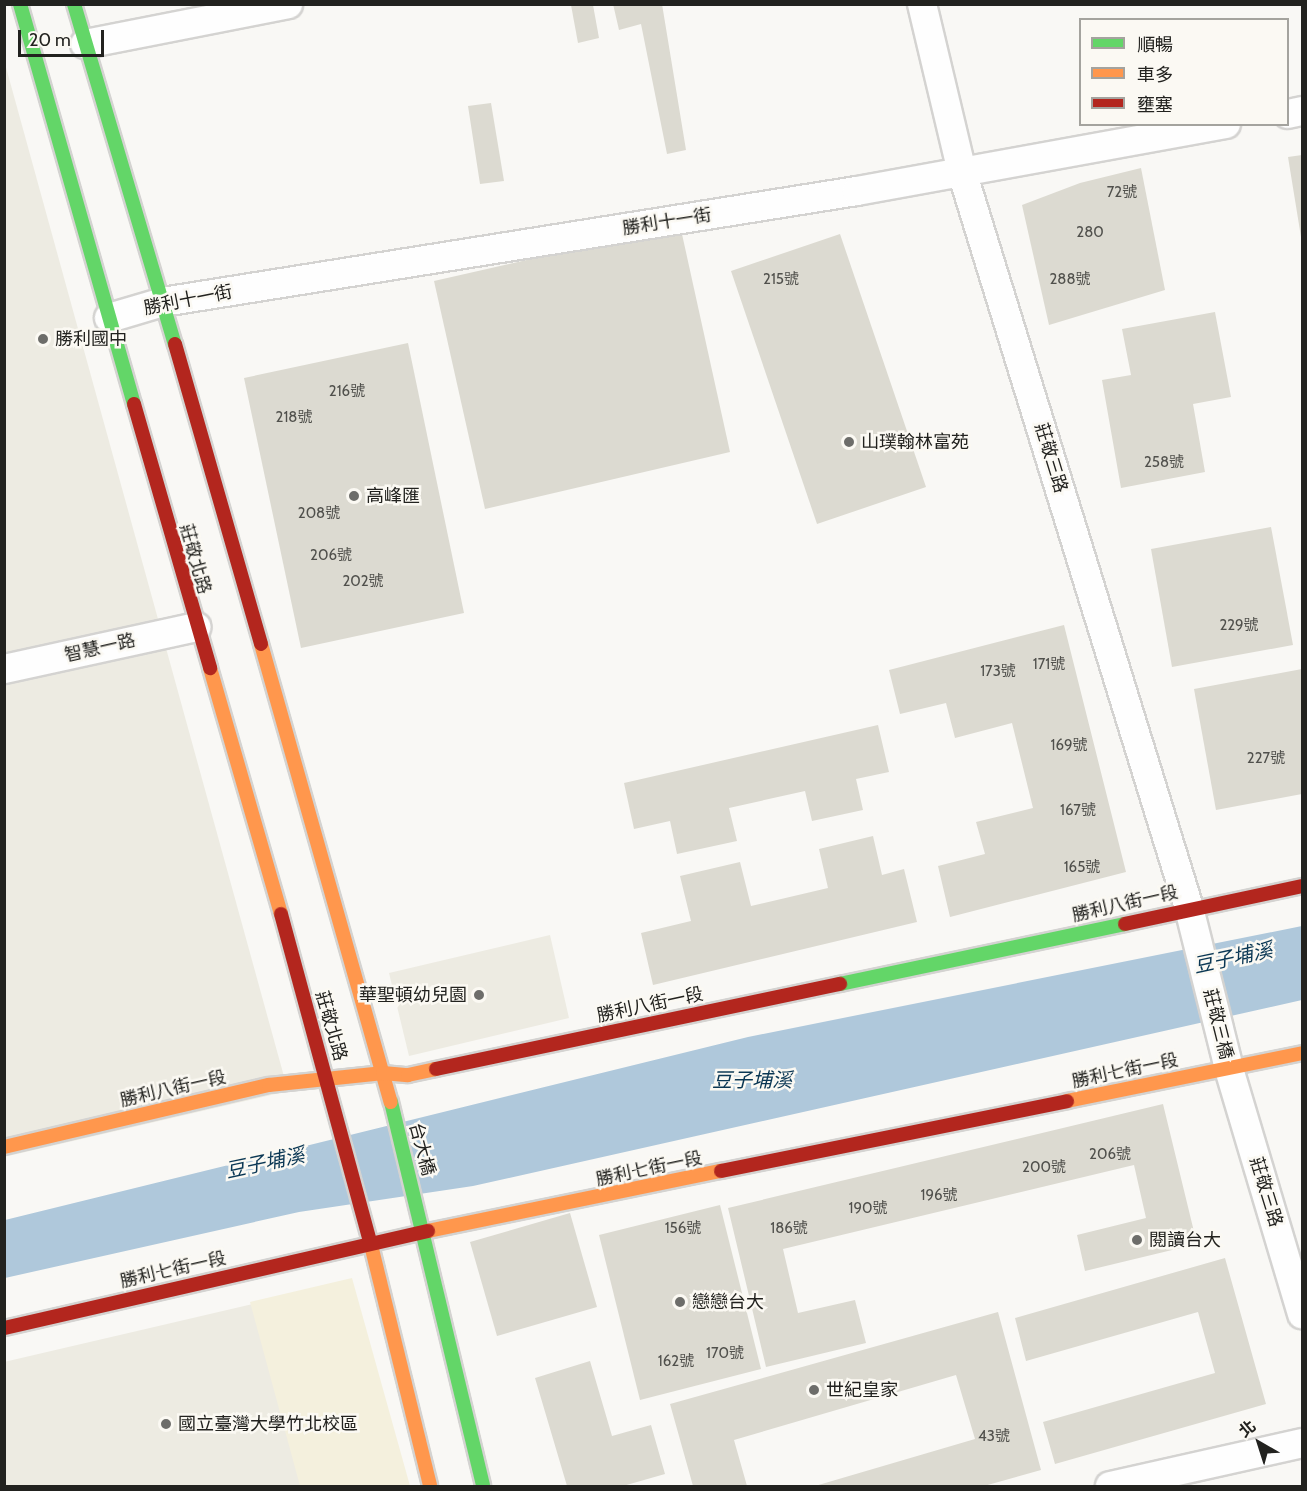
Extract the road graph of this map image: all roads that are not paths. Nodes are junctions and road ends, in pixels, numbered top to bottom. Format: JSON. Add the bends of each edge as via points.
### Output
{"nodes":[{"id":1,"x":74,"y":4,"type":"edge"},
{"id":2,"x":288,"y":4,"type":"edge"},
{"id":3,"x":922,"y":4,"type":"edge"},
{"id":4,"x":15,"y":8,"type":"edge"},
{"id":5,"x":85,"y":44,"type":"junction"},
{"id":6,"x":1215,"y":126,"type":"edge"},
{"id":7,"x":962,"y":172,"type":"junction"},
{"id":8,"x":163,"y":302,"type":"junction"},
{"id":9,"x":109,"y":318,"type":"junction"},
{"id":10,"x":196,"y":627,"type":"junction"},
{"id":11,"x":4,"y":669,"type":"edge"},
{"id":12,"x":1302,"y":886,"type":"edge"},
{"id":13,"x":1189,"y":908,"type":"junction"},
{"id":14,"x":1302,"y":1053,"type":"edge"},
{"id":15,"x":1229,"y":1069,"type":"junction"},
{"id":16,"x":382,"y":1072,"type":"junction"},
{"id":17,"x":328,"y":1081,"type":"junction"},
{"id":18,"x":393,"y":1109,"type":"joint"},
{"id":19,"x":4,"y":1147,"type":"edge"},
{"id":20,"x":424,"y":1232,"type":"junction"},
{"id":21,"x":371,"y":1243,"type":"junction"},
{"id":22,"x":1302,"y":1314,"type":"edge"},
{"id":23,"x":4,"y":1328,"type":"edge"},
{"id":24,"x":1302,"y":1443,"type":"edge"},
{"id":25,"x":430,"y":1486,"type":"edge"},
{"id":26,"x":483,"y":1486,"type":"edge"},
{"id":27,"x":1110,"y":1486,"type":"edge"}],
"edges":[{"from":1,"to":5,"type":"street","name":"莊敬北路"},
{"from":2,"to":5,"type":"street"},
{"from":3,"to":7,"type":"street","name":"莊敬三路"},
{"from":4,"to":9,"type":"street","name":"莊敬北路"},
{"from":5,"to":8,"type":"street","name":"莊敬北路"},
{"from":6,"to":7,"type":"street","name":"勝利十一街"},
{"from":7,"to":8,"type":"street","name":"勝利十一街"},
{"from":7,"to":13,"type":"street","name":"莊敬三路"},
{"from":8,"to":9,"type":"street","name":"勝利十一街"},
{"from":8,"to":16,"type":"street","name":"莊敬北路"},
{"from":9,"to":10,"type":"street","name":"莊敬北路"},
{"from":10,"to":11,"type":"street","name":"智慧一路"},
{"from":10,"to":17,"type":"street","name":"莊敬北路"},
{"from":12,"to":13,"type":"street","name":"勝利八街一段"},
{"from":13,"to":15,"type":"street","name":"莊敬三橋"},
{"from":13,"to":16,"type":"street","name":"勝利八街一段","via":[[408,1075]]},
{"from":14,"to":15,"type":"street","name":"勝利七街一段"},
{"from":15,"to":20,"type":"street","name":"勝利七街一段"},
{"from":15,"to":22,"type":"street","name":"莊敬三路"},
{"from":16,"to":17,"type":"street","name":"勝利八街一段"},
{"from":16,"to":18,"type":"street","name":"莊敬北路"},
{"from":17,"to":19,"type":"street","name":"勝利八街一段","via":[[269,1085]]},
{"from":17,"to":21,"type":"street","name":"莊敬北路"},
{"from":18,"to":20,"type":"street","name":"台大橋"},
{"from":20,"to":21,"type":"street","name":"勝利七街一段"},
{"from":20,"to":26,"type":"street"},
{"from":21,"to":23,"type":"street","name":"勝利七街一段"},
{"from":21,"to":25,"type":"street"},
{"from":24,"to":27,"type":"street"}]}
